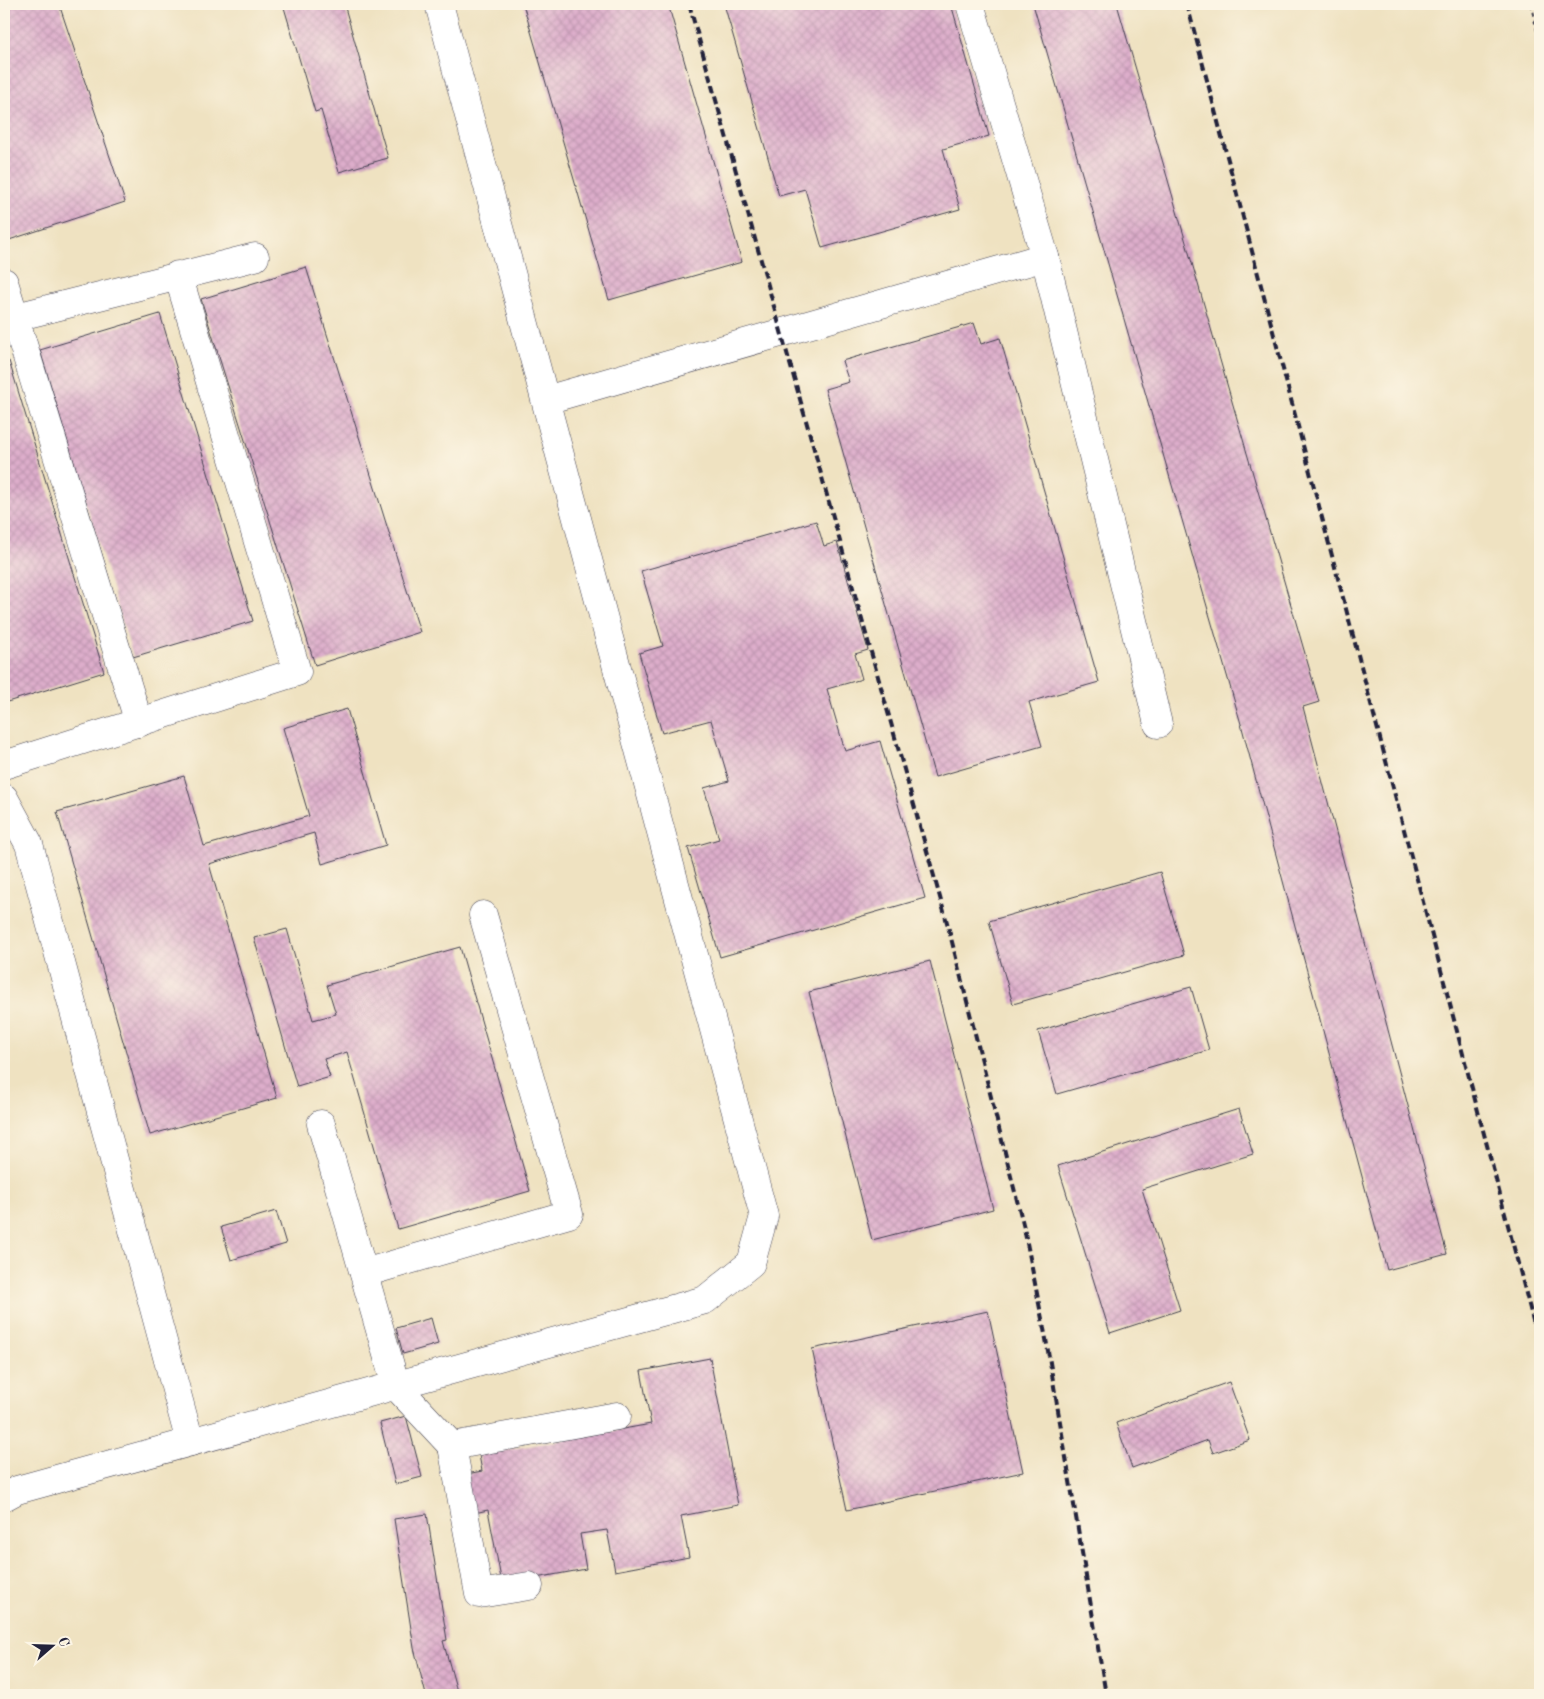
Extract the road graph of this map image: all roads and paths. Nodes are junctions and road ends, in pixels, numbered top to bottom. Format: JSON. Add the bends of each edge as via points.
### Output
{"nodes":[{"id":1,"x":440,"y":4,"type":"edge"},
{"id":2,"x":970,"y":4,"type":"edge"},
{"id":3,"x":1531,"y":4,"type":"edge"},
{"id":4,"x":1540,"y":42,"type":"edge"},
{"id":5,"x":255,"y":257,"type":"dead end"},
{"id":6,"x":1045,"y":257,"type":"junction"},
{"id":7,"x":178,"y":275,"type":"junction"},
{"id":8,"x":4,"y":282,"type":"edge"},
{"id":9,"x":9,"y":318,"type":"edge"},
{"id":10,"x":546,"y":400,"type":"junction"},
{"id":11,"x":139,"y":723,"type":"junction"},
{"id":12,"x":1158,"y":724,"type":"dead end"},
{"id":13,"x":4,"y":765,"type":"edge"},
{"id":14,"x":4,"y":798,"type":"edge"},
{"id":15,"x":483,"y":915,"type":"dead end"},
{"id":16,"x":321,"y":1124,"type":"dead end"},
{"id":17,"x":364,"y":1273,"type":"junction"},
{"id":18,"x":396,"y":1386,"type":"junction"},
{"id":19,"x":617,"y":1416,"type":"dead end"},
{"id":20,"x":190,"y":1442,"type":"junction"},
{"id":21,"x":452,"y":1446,"type":"junction"},
{"id":22,"x":4,"y":1498,"type":"edge"},
{"id":23,"x":529,"y":1586,"type":"dead end"}],
"edges":[{"from":1,"to":10,"type":"street"},
{"from":2,"to":6,"type":"street"},
{"from":3,"to":4,"type":"path"},
{"from":5,"to":7,"type":"street"},
{"from":6,"to":10,"type":"street"},
{"from":6,"to":12,"type":"street"},
{"from":7,"to":9,"type":"street"},
{"from":7,"to":11,"type":"street","via":[[297,672]]},
{"from":8,"to":9,"type":"street"},
{"from":9,"to":11,"type":"street"},
{"from":10,"to":18,"type":"street","via":[[764,1216],[751,1263],[705,1300]]},
{"from":11,"to":13,"type":"street"},
{"from":14,"to":20,"type":"street","via":[[29,844]]},
{"from":15,"to":17,"type":"street","via":[[570,1214]]},
{"from":16,"to":17,"type":"street"},
{"from":17,"to":18,"type":"street"},
{"from":18,"to":20,"type":"street"},
{"from":18,"to":21,"type":"street"},
{"from":19,"to":21,"type":"street"},
{"from":20,"to":22,"type":"street","via":[[17,1490]]},
{"from":21,"to":23,"type":"street","via":[[479,1594]]}]}
